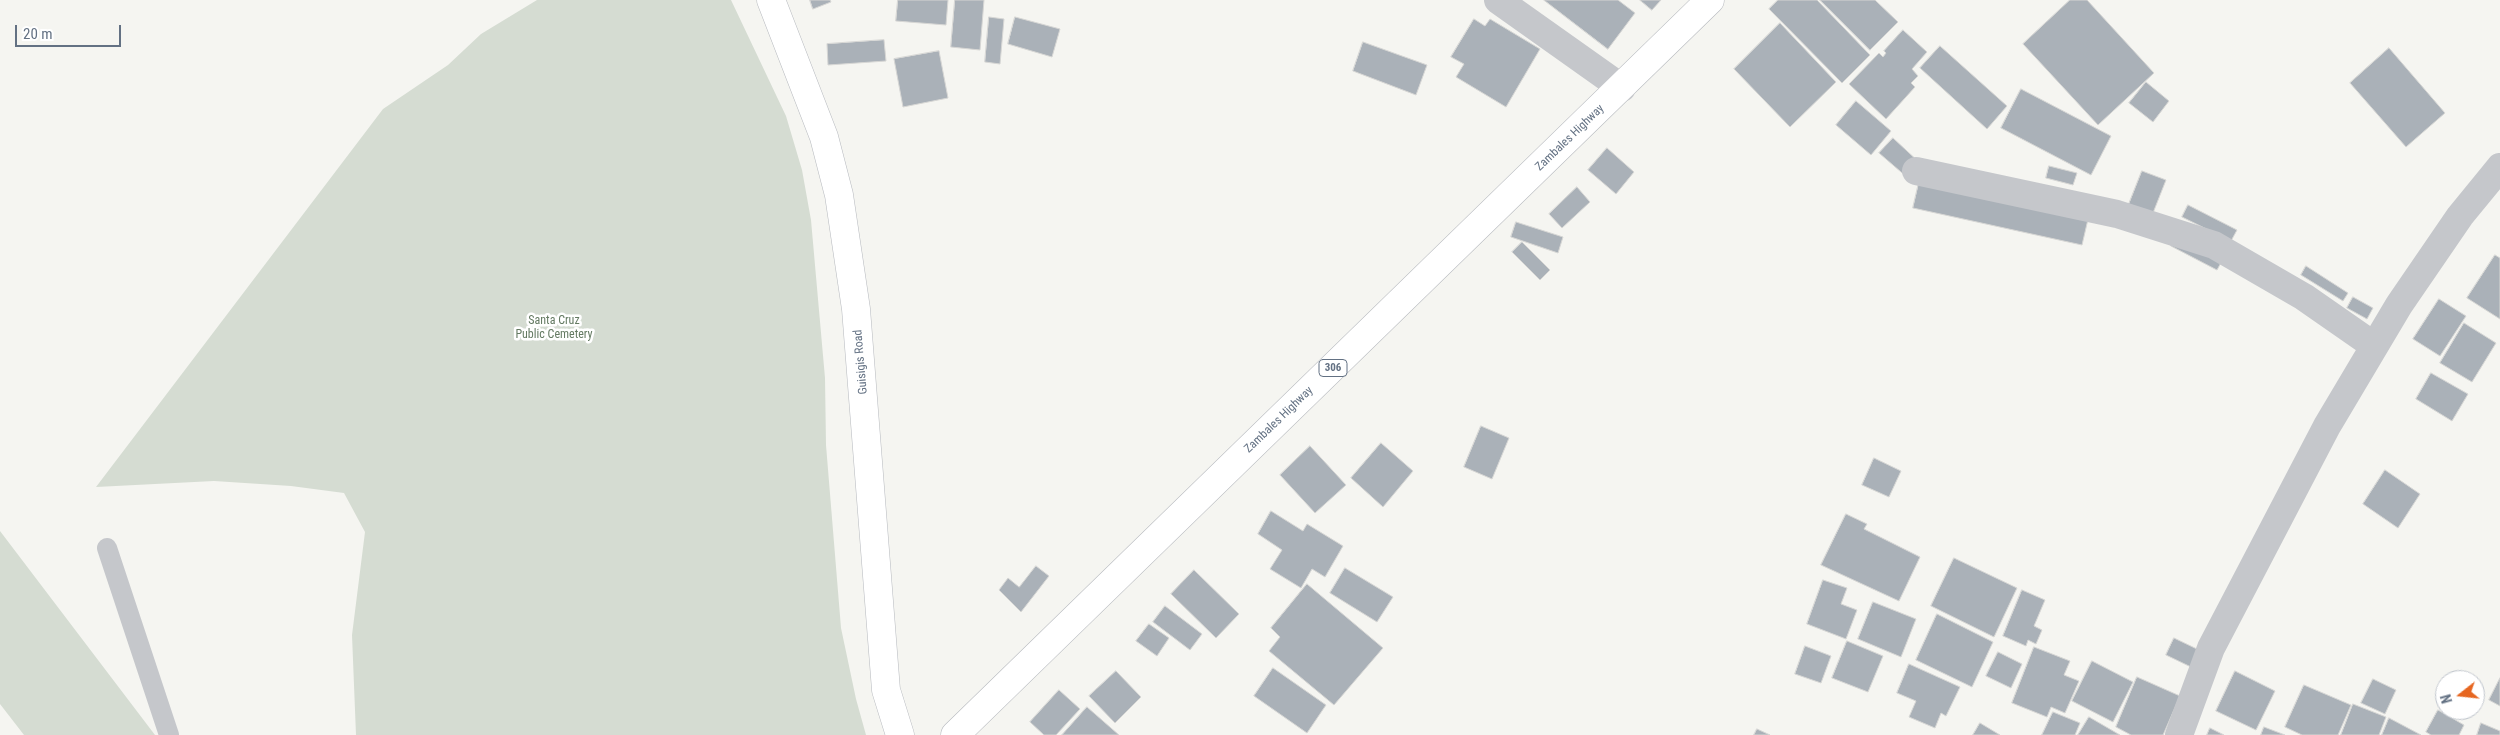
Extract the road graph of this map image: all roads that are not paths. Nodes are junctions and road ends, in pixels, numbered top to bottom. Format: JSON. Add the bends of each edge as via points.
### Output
{"nodes":[{"id":1,"x":771,"y":0,"type":"edge"},
{"id":2,"x":1498,"y":0,"type":"edge"},
{"id":3,"x":1710,"y":0,"type":"edge"},
{"id":4,"x":1622,"y":88,"type":"junction"},
{"id":5,"x":2500,"y":168,"type":"edge"},
{"id":6,"x":1916,"y":171,"type":"dead end"},
{"id":7,"x":2373,"y":345,"type":"junction"},
{"id":8,"x":107,"y":548,"type":"dead end"},
{"id":9,"x":169,"y":735,"type":"edge"},
{"id":10,"x":900,"y":735,"type":"edge"},
{"id":11,"x":955,"y":735,"type":"edge"},
{"id":12,"x":2179,"y":735,"type":"edge"}],
"edges":[{"from":1,"to":10,"type":"main road","name":"Guisigis Road","via":[[824,137],[839,195],[856,309],[886,690]]},
{"from":2,"to":4,"type":"street"},
{"from":3,"to":4,"type":"main road","name":"Zambales Highway","number":"306"},
{"from":4,"to":11,"type":"main road","name":"Zambales Highway","number":"306"},
{"from":5,"to":7,"type":"street","via":[[2460,216]]},
{"from":6,"to":7,"type":"street","via":[[2117,214],[2214,245],[2304,297]]},
{"from":7,"to":12,"type":"street","via":[[2211,648]]},
{"from":8,"to":9,"type":"lane"}]}
